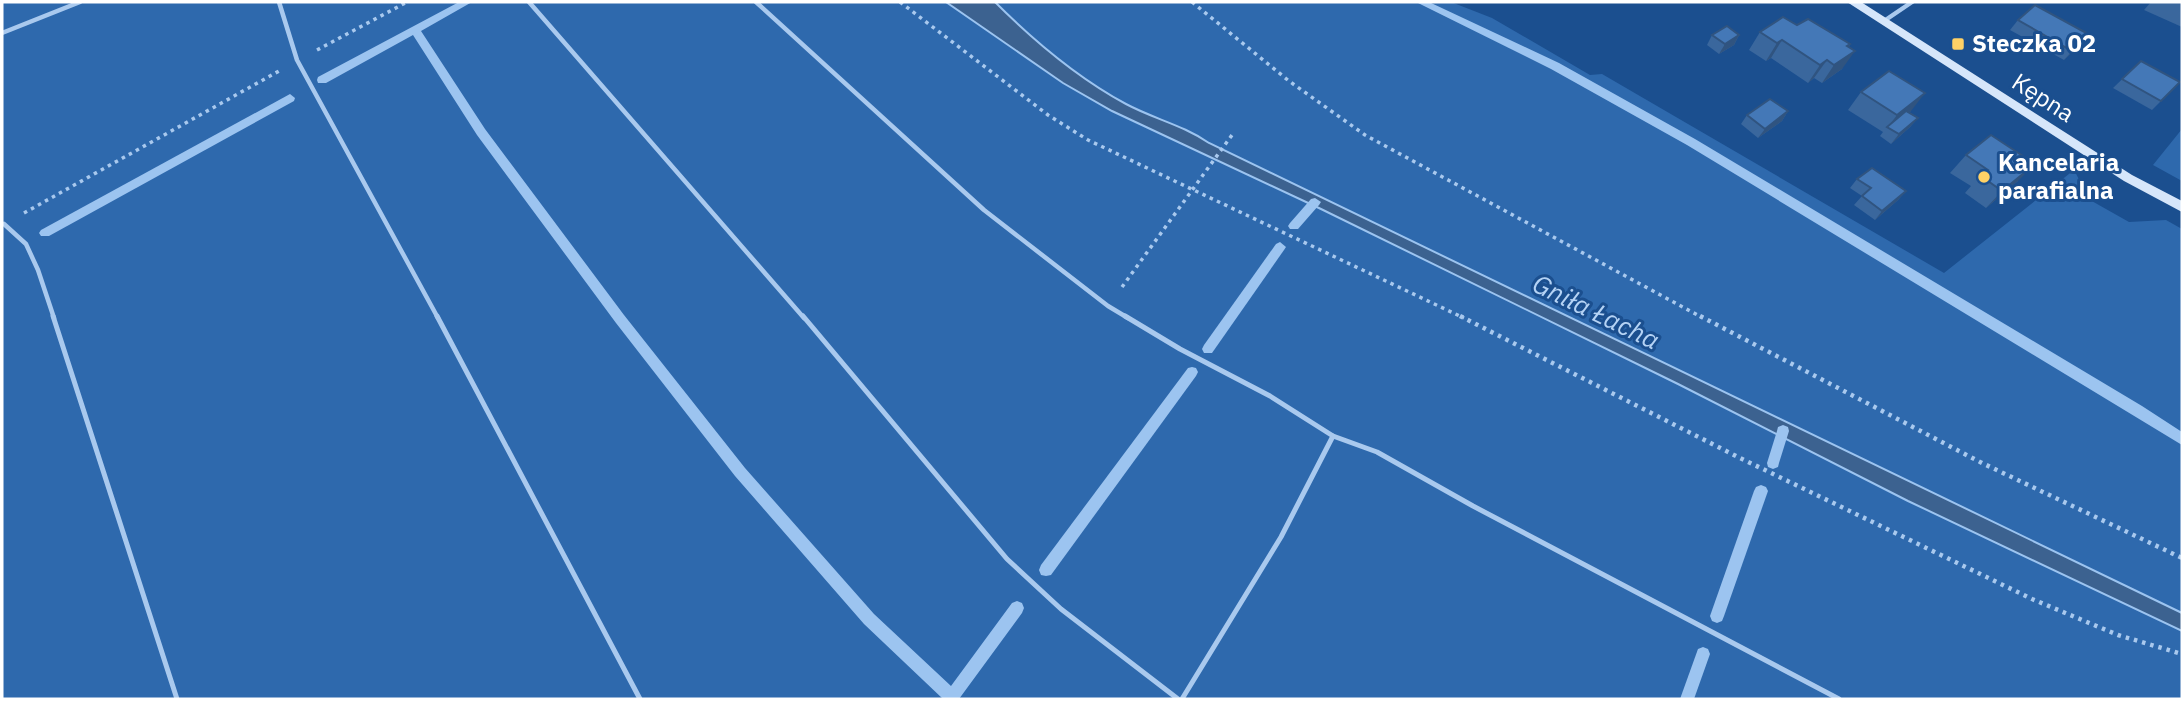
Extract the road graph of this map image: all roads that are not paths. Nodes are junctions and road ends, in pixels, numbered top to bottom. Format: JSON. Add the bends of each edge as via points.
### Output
{"nodes":[{"id":1,"x":80,"y":2,"type":"edge"},
{"id":2,"x":279,"y":2,"type":"edge"},
{"id":3,"x":528,"y":2,"type":"edge"},
{"id":4,"x":756,"y":2,"type":"edge"},
{"id":5,"x":1853,"y":2,"type":"edge"},
{"id":6,"x":1912,"y":2,"type":"edge"},
{"id":7,"x":1884,"y":21,"type":"junction"},
{"id":8,"x":2,"y":33,"type":"edge"},
{"id":9,"x":2182,"y":207,"type":"edge"},
{"id":10,"x":4,"y":224,"type":"road end"},
{"id":11,"x":1333,"y":436,"type":"junction"},
{"id":12,"x":177,"y":699,"type":"edge"},
{"id":13,"x":640,"y":699,"type":"edge"},
{"id":14,"x":1180,"y":699,"type":"edge"},
{"id":15,"x":1839,"y":699,"type":"edge"}],
"edges":[{"from":1,"to":8,"type":"lane"},
{"from":2,"to":13,"type":"lane","via":[[298,60]]},
{"from":3,"to":14,"type":"lane","via":[[869,392],[1007,559],[1061,609]]},
{"from":4,"to":11,"type":"lane","via":[[984,210],[1108,306]]},
{"from":5,"to":7,"type":"street","name":"Kępna"},
{"from":6,"to":7,"type":"lane"},
{"from":7,"to":9,"type":"street","name":"Kępna"},
{"from":10,"to":12,"type":"lane","via":[[26,244],[38,270]]},
{"from":11,"to":14,"type":"lane","via":[[1266,566]]},
{"from":11,"to":15,"type":"lane","via":[[1377,452]]}]}
